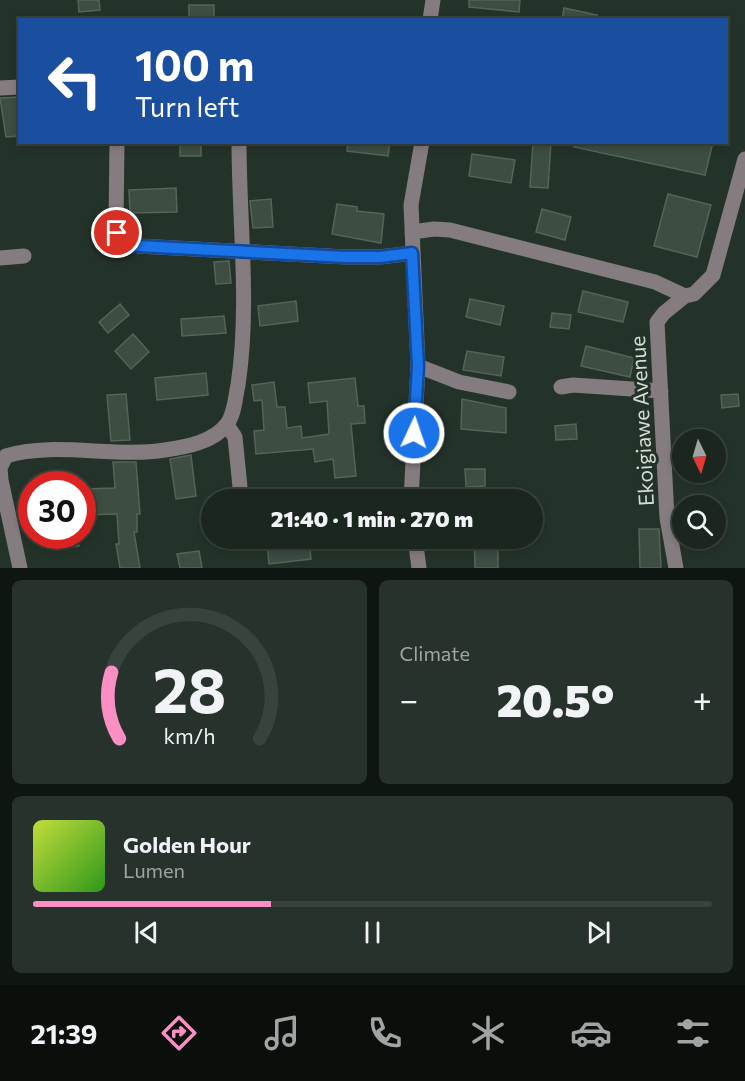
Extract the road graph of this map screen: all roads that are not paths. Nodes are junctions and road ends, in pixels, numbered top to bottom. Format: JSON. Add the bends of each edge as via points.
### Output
{"nodes":[{"id":1,"x":433,"y":0,"type":"edge"},
{"id":2,"x":430,"y":18,"type":"edge"},
{"id":3,"x":18,"y":87,"type":"edge"},
{"id":4,"x":0,"y":88,"type":"edge"},
{"id":5,"x":117,"y":144,"type":"edge"},
{"id":6,"x":239,"y":144,"type":"edge"},
{"id":7,"x":422,"y":144,"type":"edge"},
{"id":8,"x":745,"y":159,"type":"edge"},
{"id":9,"x":412,"y":232,"type":"junction"},
{"id":10,"x":243,"y":252,"type":"junction"},
{"id":11,"x":412,"y":253,"type":"junction"},
{"id":12,"x":24,"y":256,"type":"dead end"},
{"id":13,"x":0,"y":258,"type":"edge"},
{"id":14,"x":685,"y":296,"type":"junction"},
{"id":15,"x":418,"y":366,"type":"junction"},
{"id":16,"x":561,"y":387,"type":"dead end"},
{"id":17,"x":661,"y":391,"type":"junction"},
{"id":18,"x":509,"y":392,"type":"dead end"},
{"id":19,"x":226,"y":425,"type":"junction"},
{"id":20,"x":240,"y":489,"type":"edge"},
{"id":21,"x":412,"y":489,"type":"edge"},
{"id":22,"x":416,"y":549,"type":"edge"},
{"id":23,"x":20,"y":568,"type":"edge"},
{"id":24,"x":419,"y":568,"type":"edge"},
{"id":25,"x":676,"y":568,"type":"edge"}],
"edges":[{"from":1,"to":2,"type":"street"},
{"from":3,"to":4,"type":"street"},
{"from":5,"to":10,"type":"street","via":[[116,225],[122,243]]},
{"from":6,"to":10,"type":"street"},
{"from":7,"to":9,"type":"street","via":[[411,205]]},
{"from":8,"to":14,"type":"street","name":"Ekoigiawe Avenue","via":[[713,275],[694,294]]},
{"from":9,"to":11,"type":"street"},
{"from":9,"to":14,"type":"street","via":[[450,230],[655,282]]},
{"from":10,"to":11,"type":"street","via":[[380,257]]},
{"from":10,"to":19,"type":"street","via":[[243,350],[233,413]]},
{"from":11,"to":15,"type":"street"},
{"from":12,"to":13,"type":"street"},
{"from":14,"to":17,"type":"street","name":"Ekoigiawe Avenue","via":[[657,322]]},
{"from":15,"to":18,"type":"street","via":[[459,382]]},
{"from":15,"to":21,"type":"street"},
{"from":16,"to":17,"type":"street"},
{"from":17,"to":25,"type":"street","name":"Ekoigiawe Avenue","via":[[667,518]]},
{"from":19,"to":20,"type":"street","via":[[235,436]]},
{"from":19,"to":23,"type":"street","via":[[203,441],[166,450],[31,450],[6,456],[0,468],[1,480]]},
{"from":22,"to":24,"type":"street"}]}
